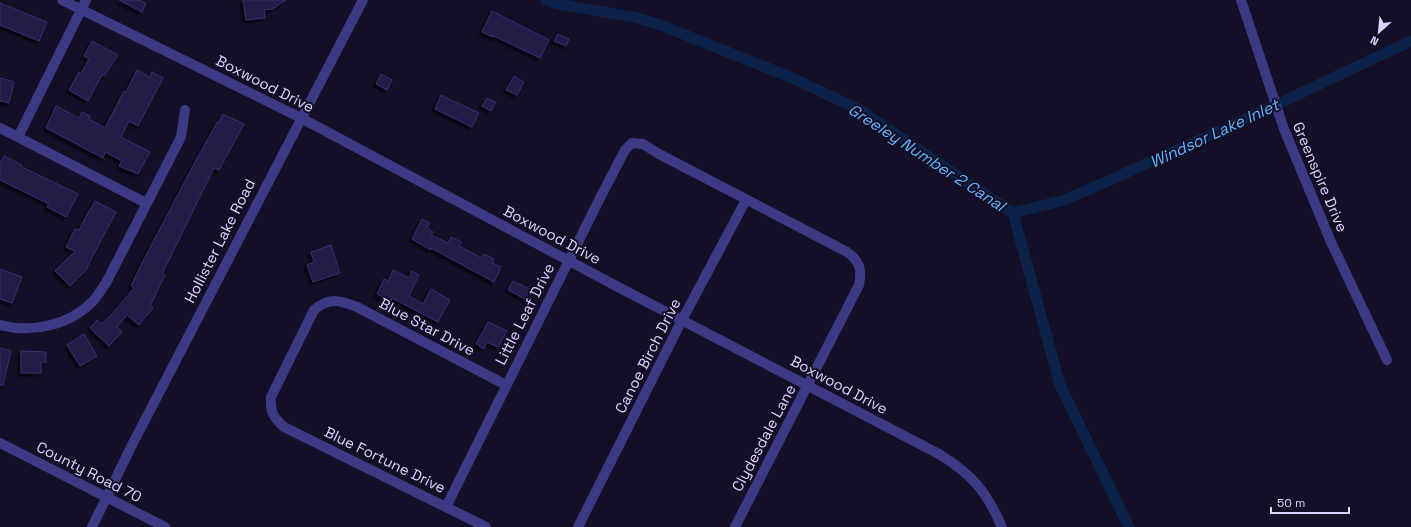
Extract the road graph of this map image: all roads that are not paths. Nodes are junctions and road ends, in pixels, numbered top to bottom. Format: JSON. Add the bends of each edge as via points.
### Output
{"nodes":[{"id":1,"x":62,"y":0,"type":"edge"},
{"id":2,"x":86,"y":0,"type":"edge"},
{"id":3,"x":363,"y":0,"type":"edge"},
{"id":4,"x":1241,"y":0,"type":"edge"},
{"id":5,"x":81,"y":9,"type":"junction"},
{"id":6,"x":185,"y":110,"type":"dead end"},
{"id":7,"x":301,"y":118,"type":"junction"},
{"id":8,"x":0,"y":128,"type":"edge"},
{"id":9,"x":18,"y":137,"type":"junction"},
{"id":10,"x":746,"y":200,"type":"junction"},
{"id":11,"x":146,"y":203,"type":"junction"},
{"id":12,"x":569,"y":261,"type":"junction"},
{"id":13,"x":682,"y":320,"type":"junction"},
{"id":14,"x":0,"y":325,"type":"edge"},
{"id":15,"x":1387,"y":360,"type":"dead end"},
{"id":16,"x":506,"y":385,"type":"junction"},
{"id":17,"x":808,"y":386,"type":"junction"},
{"id":18,"x":273,"y":416,"type":"joint"},
{"id":19,"x":0,"y":443,"type":"edge"},
{"id":20,"x":107,"y":497,"type":"junction"},
{"id":21,"x":446,"y":507,"type":"junction"},
{"id":22,"x":92,"y":527,"type":"edge"},
{"id":23,"x":165,"y":527,"type":"edge"},
{"id":24,"x":486,"y":527,"type":"edge"},
{"id":25,"x":578,"y":527,"type":"edge"},
{"id":26,"x":735,"y":527,"type":"edge"},
{"id":27,"x":1002,"y":527,"type":"edge"}],
"edges":[{"from":1,"to":5,"type":"street","name":"Boxwood Drive"},
{"from":2,"to":5,"type":"street"},
{"from":3,"to":7,"type":"street","name":"Hollister Lake Road"},
{"from":4,"to":15,"type":"street","name":"Greenspire Drive","via":[[1284,129],[1331,242]]},
{"from":5,"to":7,"type":"street","name":"Boxwood Drive"},
{"from":5,"to":9,"type":"street"},
{"from":6,"to":11,"type":"street","via":[[181,138]]},
{"from":7,"to":12,"type":"street","name":"Boxwood Drive"},
{"from":7,"to":20,"type":"street","name":"Hollister Lake Road"},
{"from":8,"to":9,"type":"street"},
{"from":9,"to":11,"type":"street"},
{"from":10,"to":12,"type":"street","name":"Little Leaf Drive","via":[[643,144],[632,143],[625,150]]},
{"from":10,"to":13,"type":"street","name":"Canoe Birch Drive"},
{"from":10,"to":17,"type":"street","name":"Clydesdale Lane","via":[[847,252],[858,264],[861,273],[859,285]]},
{"from":11,"to":14,"type":"street","via":[[106,283],[93,301],[77,314],[50,326],[14,329]]},
{"from":12,"to":13,"type":"street","name":"Boxwood Drive"},
{"from":12,"to":16,"type":"street","name":"Little Leaf Drive"},
{"from":13,"to":17,"type":"street","name":"Boxwood Drive"},
{"from":13,"to":25,"type":"street","name":"Canoe Birch Drive"},
{"from":16,"to":18,"type":"street","name":"Blue Star Drive","via":[[357,307],[331,301],[314,310],[271,397],[270,408]]},
{"from":16,"to":21,"type":"street","name":"Little Leaf Drive"},
{"from":17,"to":26,"type":"street","name":"Clydesdale Lane"},
{"from":17,"to":27,"type":"street","name":"Boxwood Drive","via":[[955,464],[982,490]]},
{"from":18,"to":21,"type":"street","name":"Blue Fortune Drive","via":[[284,427]]},
{"from":19,"to":20,"type":"street","name":"County Road 70"},
{"from":20,"to":22,"type":"street","name":"Hollister Lake Road"},
{"from":20,"to":23,"type":"street","name":"County Road 70"},
{"from":21,"to":24,"type":"street","name":"Blue Fortune Drive"}]}
